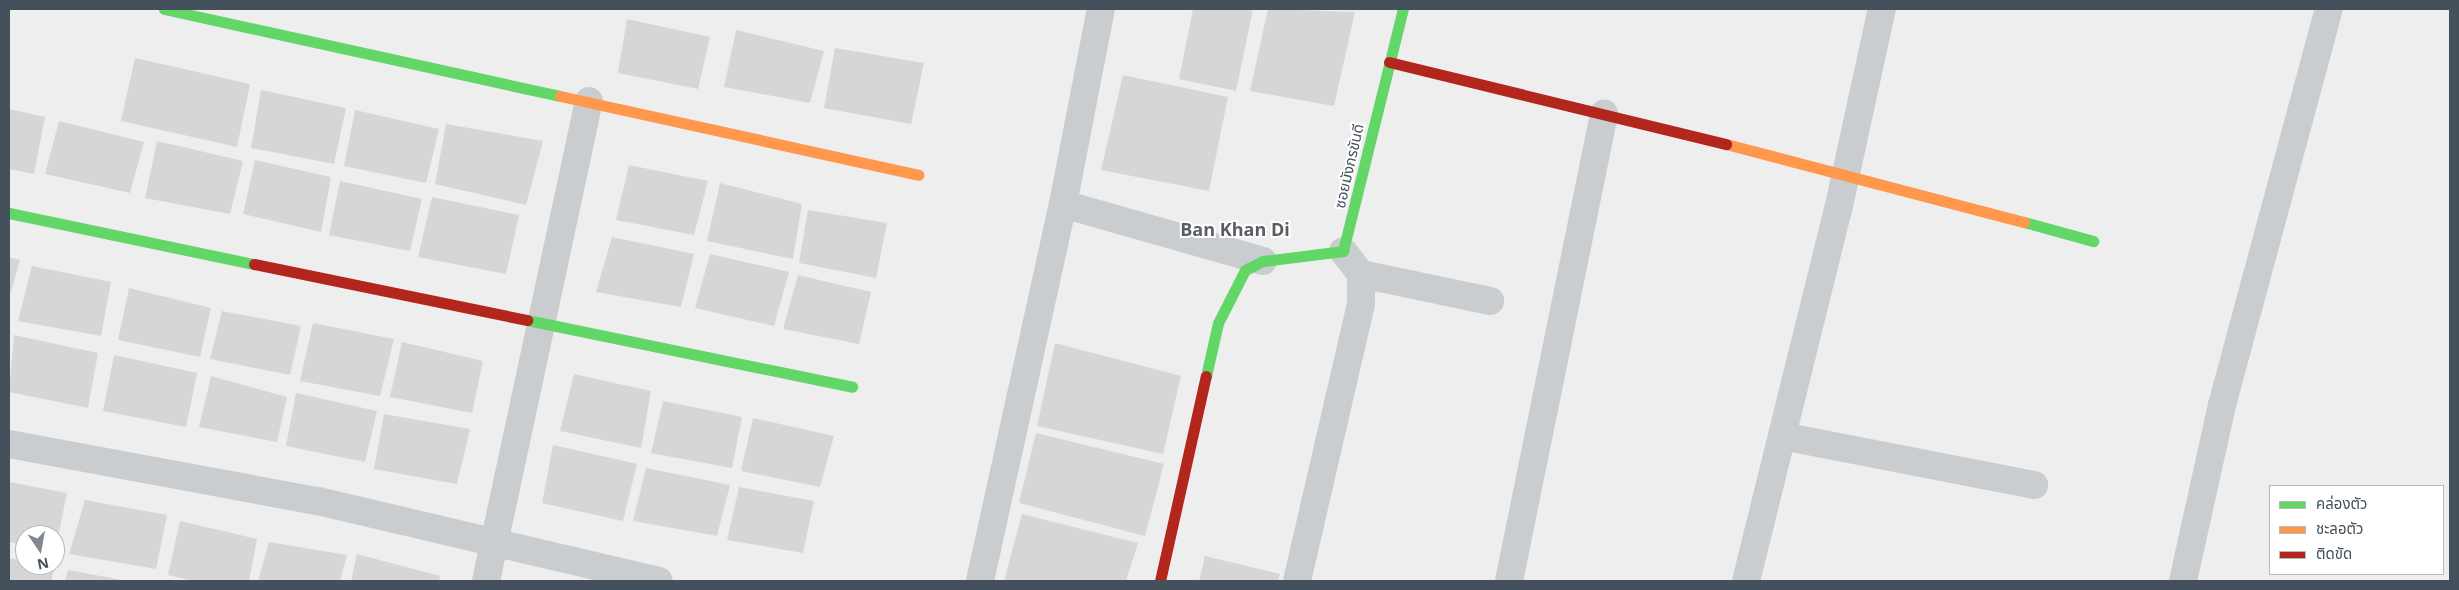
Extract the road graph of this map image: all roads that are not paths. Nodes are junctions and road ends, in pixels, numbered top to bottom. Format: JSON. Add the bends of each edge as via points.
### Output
{"nodes":[{"id":1,"x":164,"y":9,"type":"edge"},
{"id":2,"x":1101,"y":9,"type":"edge"},
{"id":3,"x":1403,"y":9,"type":"edge"},
{"id":4,"x":1882,"y":9,"type":"edge"},
{"id":5,"x":2329,"y":9,"type":"edge"},
{"id":6,"x":1389,"y":62,"type":"junction"},
{"id":7,"x":589,"y":101,"type":"junction"},
{"id":8,"x":1604,"y":114,"type":"junction"},
{"id":9,"x":1844,"y":172,"type":"junction"},
{"id":10,"x":918,"y":175,"type":"dead end"},
{"id":11,"x":1063,"y":204,"type":"junction"},
{"id":12,"x":9,"y":213,"type":"edge"},
{"id":13,"x":2093,"y":242,"type":"dead end"},
{"id":14,"x":1343,"y":251,"type":"junction"},
{"id":15,"x":1263,"y":260,"type":"junction"},
{"id":16,"x":1361,"y":274,"type":"junction"},
{"id":17,"x":1490,"y":301,"type":"dead end"},
{"id":18,"x":541,"y":325,"type":"junction"},
{"id":19,"x":852,"y":387,"type":"dead end"},
{"id":20,"x":1782,"y":436,"type":"junction"},
{"id":21,"x":9,"y":444,"type":"edge"},
{"id":22,"x":2034,"y":485,"type":"dead end"},
{"id":23,"x":495,"y":543,"type":"junction"},
{"id":24,"x":486,"y":581,"type":"edge"},
{"id":25,"x":659,"y":581,"type":"edge"},
{"id":26,"x":980,"y":581,"type":"edge"},
{"id":27,"x":1160,"y":581,"type":"edge"},
{"id":28,"x":1297,"y":581,"type":"edge"},
{"id":29,"x":1509,"y":581,"type":"edge"},
{"id":30,"x":1746,"y":581,"type":"edge"},
{"id":31,"x":2183,"y":581,"type":"edge"}],
"edges":[{"from":1,"to":7,"type":"street"},
{"from":2,"to":11,"type":"street"},
{"from":3,"to":6,"type":"street","name":"ซอยมังกรขันดี"},
{"from":4,"to":9,"type":"street"},
{"from":5,"to":31,"type":"street","via":[[2222,405]]},
{"from":6,"to":8,"type":"street"},
{"from":6,"to":14,"type":"street","name":"ซอยมังกรขันดี"},
{"from":7,"to":10,"type":"street"},
{"from":7,"to":18,"type":"street"},
{"from":8,"to":9,"type":"street"},
{"from":8,"to":29,"type":"street"},
{"from":9,"to":13,"type":"street"},
{"from":9,"to":20,"type":"street"},
{"from":11,"to":15,"type":"street"},
{"from":11,"to":26,"type":"street"},
{"from":12,"to":18,"type":"street"},
{"from":14,"to":15,"type":"street"},
{"from":14,"to":16,"type":"street"},
{"from":15,"to":27,"type":"street","via":[[1245,270],[1218,323]]},
{"from":16,"to":17,"type":"street"},
{"from":16,"to":28,"type":"street","via":[[1361,304]]},
{"from":18,"to":19,"type":"street"},
{"from":18,"to":23,"type":"street"},
{"from":20,"to":22,"type":"street"},
{"from":20,"to":30,"type":"street"},
{"from":21,"to":23,"type":"street","via":[[318,501]]},
{"from":23,"to":24,"type":"street"},
{"from":23,"to":25,"type":"street"}]}
